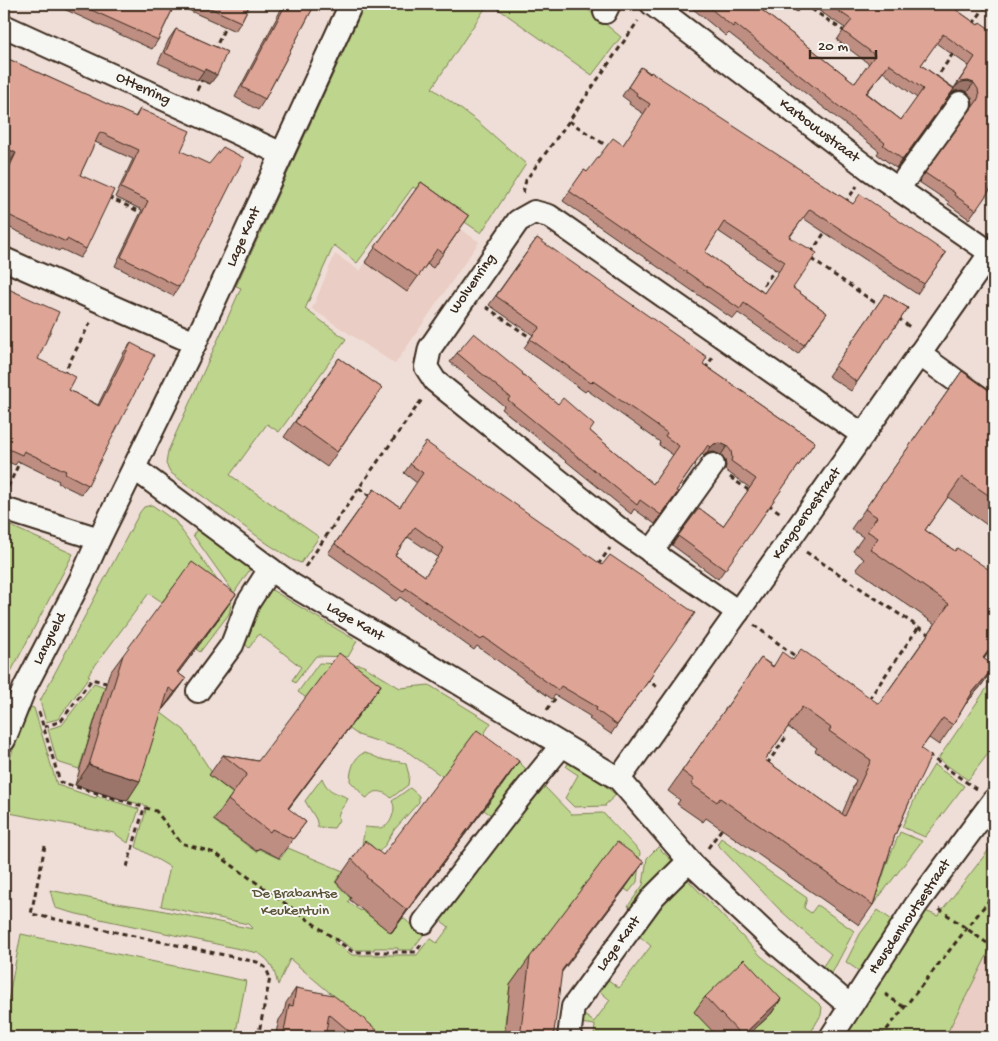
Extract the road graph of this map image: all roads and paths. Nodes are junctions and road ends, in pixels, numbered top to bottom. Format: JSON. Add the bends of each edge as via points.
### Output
{"nodes":[{"id":1,"x":351,"y":4,"type":"edge"},
{"id":2,"x":804,"y":4,"type":"edge"},
{"id":3,"x":987,"y":4,"type":"edge"},
{"id":4,"x":646,"y":12,"type":"edge"},
{"id":5,"x":228,"y":22,"type":"edge"},
{"id":6,"x":4,"y":26,"type":"edge"},
{"id":7,"x":971,"y":28,"type":"edge"},
{"id":8,"x":852,"y":37,"type":"edge"},
{"id":9,"x":954,"y":52,"type":"edge"},
{"id":10,"x":212,"y":57,"type":"edge"},
{"id":11,"x":204,"y":74,"type":"edge"},
{"id":12,"x":933,"y":84,"type":"edge"},
{"id":13,"x":960,"y":103,"type":"dead end"},
{"id":14,"x":188,"y":110,"type":"junction"},
{"id":15,"x":569,"y":121,"type":"junction"},
{"id":16,"x":610,"y":148,"type":"edge"},
{"id":17,"x":282,"y":154,"type":"junction"},
{"id":18,"x":869,"y":169,"type":"junction"},
{"id":19,"x":898,"y":189,"type":"junction"},
{"id":20,"x":102,"y":194,"type":"edge"},
{"id":21,"x":142,"y":202,"type":"edge"},
{"id":22,"x":841,"y":209,"type":"edge"},
{"id":23,"x":518,"y":221,"type":"junction"},
{"id":24,"x":830,"y":225,"type":"edge"},
{"id":25,"x":992,"y":250,"type":"edge"},
{"id":26,"x":4,"y":259,"type":"edge"},
{"id":27,"x":467,"y":293,"type":"junction"},
{"id":28,"x":100,"y":302,"type":"junction"},
{"id":29,"x":881,"y":307,"type":"edge"},
{"id":30,"x":897,"y":318,"type":"edge"},
{"id":31,"x":196,"y":343,"type":"junction"},
{"id":32,"x":540,"y":344,"type":"edge"},
{"id":33,"x":924,"y":347,"type":"junction"},
{"id":34,"x":59,"y":382,"type":"edge"},
{"id":35,"x":435,"y":382,"type":"junction"},
{"id":36,"x":994,"y":408,"type":"edge"},
{"id":37,"x":863,"y":435,"type":"junction"},
{"id":38,"x":25,"y":452,"type":"edge"},
{"id":39,"x":713,"y":465,"type":"joint"},
{"id":40,"x":134,"y":468,"type":"junction"},
{"id":41,"x":359,"y":488,"type":"junction"},
{"id":42,"x":752,"y":492,"type":"edge"},
{"id":43,"x":4,"y":495,"type":"edge"},
{"id":44,"x":375,"y":500,"type":"edge"},
{"id":45,"x":767,"y":504,"type":"edge"},
{"id":46,"x":4,"y":509,"type":"edge"},
{"id":47,"x":623,"y":532,"type":"junction"},
{"id":48,"x":794,"y":533,"type":"junction"},
{"id":49,"x":99,"y":539,"type":"junction"},
{"id":50,"x":651,"y":552,"type":"junction"},
{"id":51,"x":270,"y":569,"type":"junction"},
{"id":52,"x":594,"y":570,"type":"edge"},
{"id":53,"x":292,"y":585,"type":"junction"},
{"id":54,"x":738,"y":612,"type":"junction"},
{"id":55,"x":918,"y":628,"type":"junction"},
{"id":56,"x":934,"y":638,"type":"edge"},
{"id":57,"x":800,"y":660,"type":"edge"},
{"id":58,"x":643,"y":677,"type":"edge"},
{"id":59,"x":106,"y":683,"type":"dead end"},
{"id":60,"x":26,"y":687,"type":"junction"},
{"id":61,"x":562,"y":689,"type":"edge"},
{"id":62,"x":198,"y":691,"type":"dead end"},
{"id":63,"x":675,"y":700,"type":"junction"},
{"id":64,"x":868,"y":700,"type":"edge"},
{"id":65,"x":44,"y":727,"type":"junction"},
{"id":66,"x":534,"y":729,"type":"junction"},
{"id":67,"x":786,"y":737,"type":"edge"},
{"id":68,"x":4,"y":740,"type":"edge"},
{"id":69,"x":562,"y":745,"type":"junction"},
{"id":70,"x":928,"y":755,"type":"edge"},
{"id":71,"x":763,"y":769,"type":"edge"},
{"id":72,"x":619,"y":779,"type":"junction"},
{"id":73,"x":994,"y":801,"type":"edge"},
{"id":74,"x":144,"y":808,"type":"junction"},
{"id":75,"x":723,"y":826,"type":"dead end"},
{"id":76,"x":45,"y":846,"type":"dead end"},
{"id":77,"x":692,"y":864,"type":"junction"},
{"id":78,"x":127,"y":867,"type":"dead end"},
{"id":79,"x":994,"y":894,"type":"edge"},
{"id":80,"x":922,"y":897,"type":"junction"},
{"id":81,"x":424,"y":922,"type":"joint"},
{"id":82,"x":966,"y":929,"type":"junction"},
{"id":83,"x":994,"y":948,"type":"edge"},
{"id":84,"x":850,"y":1006,"type":"junction"},
{"id":85,"x":258,"y":1037,"type":"edge"},
{"id":86,"x":568,"y":1037,"type":"edge"},
{"id":87,"x":831,"y":1037,"type":"edge"},
{"id":88,"x":882,"y":1037,"type":"edge"}],
"edges":[{"from":1,"to":17,"type":"street","name":"Lage Kant"},
{"from":2,"to":8,"type":"path"},
{"from":3,"to":7,"type":"path"},
{"from":4,"to":15,"type":"path"},
{"from":4,"to":18,"type":"street","name":"Karbouwstraat"},
{"from":5,"to":10,"type":"path"},
{"from":6,"to":14,"type":"street","name":"Otterring"},
{"from":9,"to":12,"type":"path"},
{"from":11,"to":14,"type":"path"},
{"from":13,"to":19,"type":"street"},
{"from":14,"to":17,"type":"street","name":"Otterring"},
{"from":15,"to":16,"type":"path"},
{"from":15,"to":23,"type":"path","via":[[526,180]]},
{"from":17,"to":31,"type":"street","name":"Lage Kant"},
{"from":18,"to":19,"type":"street","name":"Karbouwstraat"},
{"from":18,"to":22,"type":"path"},
{"from":19,"to":25,"type":"street","name":"Karbouwstraat"},
{"from":20,"to":21,"type":"path","via":[[138,211]]},
{"from":23,"to":27,"type":"street","name":"Wolvenring"},
{"from":23,"to":37,"type":"street","via":[[534,212],[549,216]]},
{"from":24,"to":29,"type":"path","via":[[808,257]]},
{"from":25,"to":33,"type":"street","name":"Kangoeroestraat"},
{"from":26,"to":28,"type":"street"},
{"from":27,"to":32,"type":"path"},
{"from":27,"to":35,"type":"street","name":"Wolvenring","via":[[430,348],[426,367]]},
{"from":28,"to":31,"type":"street"},
{"from":28,"to":34,"type":"path"},
{"from":30,"to":33,"type":"path"},
{"from":31,"to":40,"type":"street","name":"Lage Kant"},
{"from":33,"to":36,"type":"street"},
{"from":33,"to":37,"type":"street","name":"Kangoeroestraat"},
{"from":35,"to":41,"type":"path"},
{"from":35,"to":47,"type":"street"},
{"from":37,"to":48,"type":"street","name":"Kangoeroestraat"},
{"from":38,"to":43,"type":"path"},
{"from":39,"to":42,"type":"path"},
{"from":39,"to":50,"type":"street"},
{"from":40,"to":49,"type":"street","name":"Lage Kant"},
{"from":40,"to":51,"type":"street","name":"Lage Kant"},
{"from":41,"to":44,"type":"path"},
{"from":41,"to":53,"type":"path"},
{"from":45,"to":48,"type":"path"},
{"from":46,"to":49,"type":"street"},
{"from":47,"to":50,"type":"street"},
{"from":47,"to":52,"type":"path"},
{"from":48,"to":54,"type":"street","name":"Kangoeroestraat"},
{"from":48,"to":55,"type":"path"},
{"from":49,"to":60,"type":"street","name":"Langveld"},
{"from":50,"to":54,"type":"street"},
{"from":51,"to":53,"type":"street","name":"Lage Kant"},
{"from":51,"to":62,"type":"street","via":[[248,603],[232,645]]},
{"from":53,"to":66,"type":"street","name":"Lage Kant"},
{"from":54,"to":57,"type":"path"},
{"from":54,"to":63,"type":"street","name":"Kangoeroestraat"},
{"from":55,"to":56,"type":"path"},
{"from":55,"to":64,"type":"path"},
{"from":58,"to":63,"type":"path"},
{"from":59,"to":65,"type":"path","via":[[92,679],[61,722]]},
{"from":60,"to":65,"type":"path","via":[[37,705]]},
{"from":60,"to":68,"type":"street","name":"Langveld"},
{"from":61,"to":66,"type":"path"},
{"from":63,"to":72,"type":"street","name":"Kangoeroestraat"},
{"from":65,"to":74,"type":"path","via":[[60,782]]},
{"from":66,"to":69,"type":"street","name":"Lage Kant"},
{"from":67,"to":71,"type":"path"},
{"from":69,"to":72,"type":"street","name":"Lage Kant"},
{"from":69,"to":81,"type":"street"},
{"from":70,"to":73,"type":"path"},
{"from":72,"to":77,"type":"street","name":"Lage Kant"},
{"from":73,"to":80,"type":"street","name":"Heusdenhoutsestraat"},
{"from":74,"to":78,"type":"path"},
{"from":74,"to":81,"type":"path","via":[[156,812],[181,843],[215,853],[353,952],[416,952],[427,936]]},
{"from":75,"to":77,"type":"path"},
{"from":76,"to":85,"type":"path","via":[[32,914],[257,962],[266,968],[270,978]]},
{"from":77,"to":84,"type":"street","name":"Lage Kant","via":[[777,944]]},
{"from":77,"to":86,"type":"street","name":"Lage Kant","via":[[654,896],[573,1007]]},
{"from":79,"to":82,"type":"path"},
{"from":80,"to":82,"type":"path"},
{"from":80,"to":84,"type":"street","name":"Heusdenhoutsestraat"},
{"from":82,"to":83,"type":"path"},
{"from":82,"to":88,"type":"path"},
{"from":84,"to":87,"type":"street","name":"Heusdenhoutsestraat"}]}
